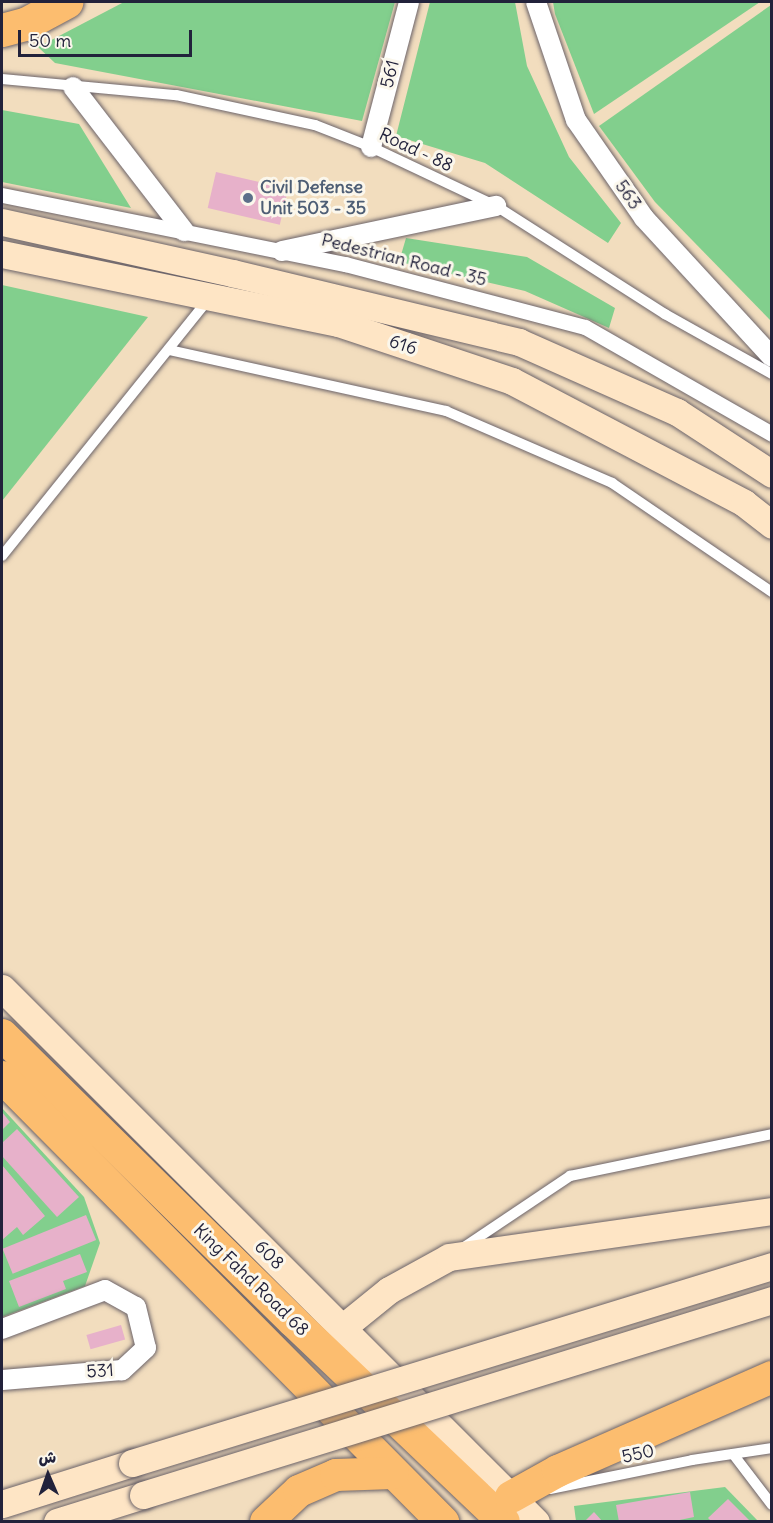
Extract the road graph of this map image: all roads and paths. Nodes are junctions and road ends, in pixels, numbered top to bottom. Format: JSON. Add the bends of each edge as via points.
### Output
{"nodes":[{"id":1,"x":66,"y":2,"type":"edge"},
{"id":2,"x":409,"y":2,"type":"edge"},
{"id":3,"x":536,"y":2,"type":"edge"},
{"id":4,"x":2,"y":30,"type":"edge"},
{"id":5,"x":2,"y":79,"type":"edge"},
{"id":6,"x":73,"y":87,"type":"junction"},
{"id":7,"x":371,"y":147,"type":"junction"},
{"id":8,"x":2,"y":195,"type":"edge"},
{"id":9,"x":496,"y":206,"type":"junction"},
{"id":10,"x":2,"y":222,"type":"edge"},
{"id":11,"x":184,"y":231,"type":"junction"},
{"id":12,"x":282,"y":251,"type":"junction"},
{"id":13,"x":2,"y":254,"type":"edge"},
{"id":14,"x":209,"y":298,"type":"junction"},
{"id":15,"x":169,"y":350,"type":"junction"},
{"id":16,"x":771,"y":357,"type":"edge"},
{"id":17,"x":771,"y":374,"type":"edge"},
{"id":18,"x":771,"y":434,"type":"edge"},
{"id":19,"x":771,"y":474,"type":"edge"},
{"id":20,"x":771,"y":525,"type":"edge"},
{"id":21,"x":2,"y":556,"type":"edge"},
{"id":22,"x":771,"y":592,"type":"edge"},
{"id":23,"x":2,"y":988,"type":"edge"},
{"id":24,"x":2,"y":1035,"type":"edge"},
{"id":25,"x":2,"y":1077,"type":"edge"},
{"id":26,"x":771,"y":1134,"type":"edge"},
{"id":27,"x":771,"y":1211,"type":"edge"},
{"id":28,"x":449,"y":1257,"type":"junction"},
{"id":29,"x":771,"y":1266,"type":"edge"},
{"id":30,"x":771,"y":1300,"type":"edge"},
{"id":31,"x":342,"y":1328,"type":"junction"},
{"id":32,"x":2,"y":1329,"type":"edge"},
{"id":33,"x":771,"y":1377,"type":"edge"},
{"id":34,"x":2,"y":1380,"type":"edge"},
{"id":35,"x":771,"y":1448,"type":"edge"},
{"id":36,"x":733,"y":1454,"type":"junction"},
{"id":37,"x":393,"y":1473,"type":"junction"},
{"id":38,"x":2,"y":1504,"type":"edge"},
{"id":39,"x":771,"y":1505,"type":"edge"},
{"id":40,"x":508,"y":1509,"type":"edge"},
{"id":41,"x":57,"y":1521,"type":"edge"},
{"id":42,"x":266,"y":1521,"type":"edge"},
{"id":43,"x":443,"y":1521,"type":"edge"},
{"id":44,"x":536,"y":1521,"type":"edge"}],
"edges":[{"from":1,"to":4,"type":"highway","via":[[25,24]]},
{"from":2,"to":7,"type":"street","name":"561"},
{"from":3,"to":16,"type":"street","name":"563","via":[[576,120],[644,218]]},
{"from":5,"to":6,"type":"lane","name":"Road - 88"},
{"from":6,"to":7,"type":"lane","name":"Road - 88","via":[[176,95],[315,125]]},
{"from":6,"to":11,"type":"street"},
{"from":7,"to":9,"type":"lane","name":"Road - 88"},
{"from":8,"to":11,"type":"street","name":"Pedestrian Road - 35"},
{"from":9,"to":12,"type":"street"},
{"from":9,"to":17,"type":"lane","name":"Road - 88","via":[[665,314]]},
{"from":10,"to":19,"type":"main road","name":"616","via":[[519,342],[677,412]]},
{"from":11,"to":12,"type":"street","name":"Pedestrian Road - 35"},
{"from":12,"to":18,"type":"street","name":"Pedestrian Road - 35","via":[[585,327]]},
{"from":13,"to":14,"type":"main road","name":"616"},
{"from":14,"to":15,"type":"lane"},
{"from":14,"to":20,"type":"main road","name":"616","via":[[338,323],[512,381],[744,503]]},
{"from":15,"to":21,"type":"lane"},
{"from":15,"to":22,"type":"lane","via":[[446,411],[612,483]]},
{"from":23,"to":31,"type":"main road","name":"608"},
{"from":24,"to":40,"type":"main road","name":"King Fahd Road 68","via":[[275,1304]]},
{"from":25,"to":37,"type":"main road","name":"King Fahd Road 68"},
{"from":26,"to":28,"type":"lane","via":[[570,1176]]},
{"from":27,"to":28,"type":"main road"},
{"from":28,"to":31,"type":"main road","via":[[389,1290]]},
{"from":29,"to":38,"type":"main road","bridge":true},
{"from":30,"to":41,"type":"main road","bridge":true},
{"from":31,"to":40,"type":"main road","name":"608"},
{"from":32,"to":34,"type":"street","name":"531","via":[[105,1290],[136,1307],[146,1348],[122,1371]]},
{"from":33,"to":40,"type":"main road","via":[[558,1471]]},
{"from":35,"to":36,"type":"lane","name":"550"},
{"from":36,"to":39,"type":"lane"},
{"from":36,"to":40,"type":"lane","name":"550"},
{"from":37,"to":42,"type":"main road","via":[[336,1475],[299,1491]]},
{"from":37,"to":43,"type":"main road","name":"King Fahd Road 68"},
{"from":40,"to":44,"type":"main road","name":"608"}]}
